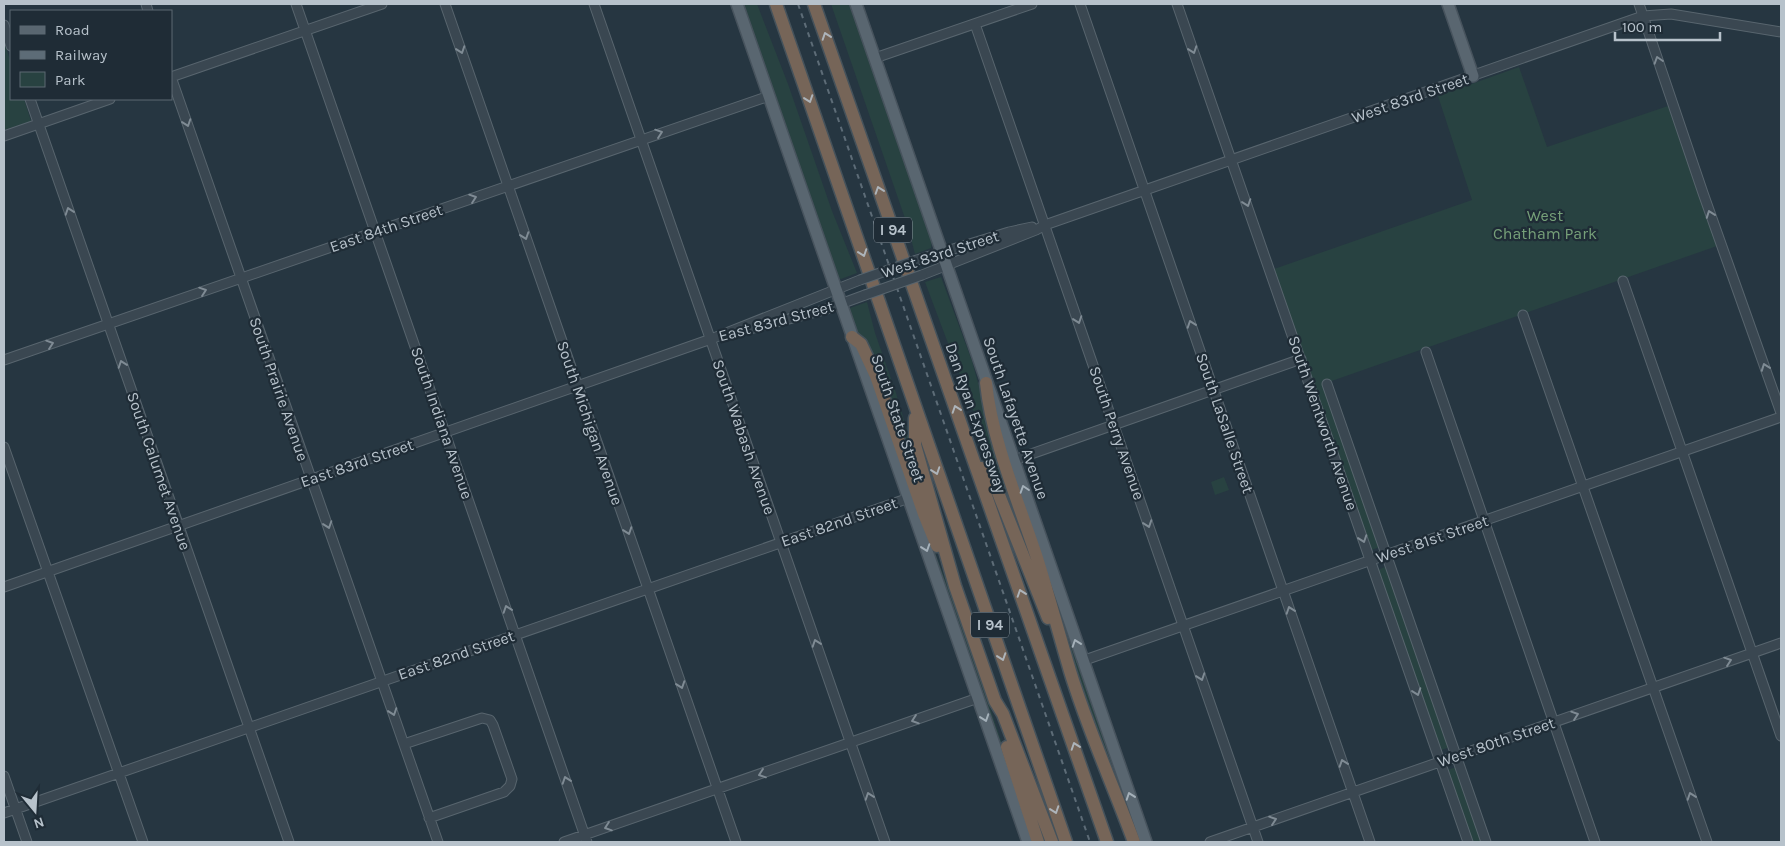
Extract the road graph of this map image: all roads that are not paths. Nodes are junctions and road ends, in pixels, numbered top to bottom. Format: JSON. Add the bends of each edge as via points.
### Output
{"nodes":[{"id":1,"x":296,"y":4,"type":"edge"},
{"id":2,"x":382,"y":4,"type":"edge"},
{"id":3,"x":445,"y":4,"type":"edge"},
{"id":4,"x":594,"y":4,"type":"edge"},
{"id":5,"x":737,"y":4,"type":"edge"},
{"id":6,"x":776,"y":4,"type":"edge"},
{"id":7,"x":814,"y":4,"type":"edge"},
{"id":8,"x":856,"y":4,"type":"edge"},
{"id":9,"x":1032,"y":4,"type":"edge"},
{"id":10,"x":1080,"y":4,"type":"edge"},
{"id":11,"x":1177,"y":4,"type":"edge"},
{"id":12,"x":1448,"y":4,"type":"edge"},
{"id":13,"x":1639,"y":4,"type":"edge"},
{"id":14,"x":1643,"y":16,"type":"junction"},
{"id":15,"x":4,"y":24,"type":"edge"},
{"id":16,"x":975,"y":24,"type":"junction"},
{"id":17,"x":306,"y":31,"type":"junction"},
{"id":18,"x":1781,"y":32,"type":"edge"},
{"id":19,"x":10,"y":43,"type":"edge"},
{"id":20,"x":875,"y":58,"type":"junction"},
{"id":21,"x":1474,"y":76,"type":"junction"},
{"id":22,"x":172,"y":77,"type":"edge"},
{"id":23,"x":172,"y":80,"type":"edge"},
{"id":24,"x":768,"y":96,"type":"junction"},
{"id":25,"x":30,"y":100,"type":"edge"},
{"id":26,"x":107,"y":100,"type":"edge"},
{"id":27,"x":38,"y":124,"type":"junction"},
{"id":28,"x":4,"y":136,"type":"edge"},
{"id":29,"x":641,"y":140,"type":"junction"},
{"id":30,"x":1232,"y":160,"type":"junction"},
{"id":31,"x":508,"y":186,"type":"junction"},
{"id":32,"x":1145,"y":190,"type":"junction"},
{"id":33,"x":1045,"y":225,"type":"junction"},
{"id":34,"x":375,"y":232,"type":"junction"},
{"id":35,"x":942,"y":252,"type":"junction"},
{"id":36,"x":948,"y":266,"type":"junction"},
{"id":37,"x":241,"y":278,"type":"junction"},
{"id":38,"x":1623,"y":282,"type":"dead end"},
{"id":39,"x":836,"y":289,"type":"junction"},
{"id":40,"x":841,"y":304,"type":"junction"},
{"id":41,"x":1523,"y":315,"type":"dead end"},
{"id":42,"x":108,"y":324,"type":"junction"},
{"id":43,"x":852,"y":337,"type":"junction"},
{"id":44,"x":711,"y":339,"type":"junction"},
{"id":45,"x":1426,"y":352,"type":"dead end"},
{"id":46,"x":1301,"y":359,"type":"junction"},
{"id":47,"x":4,"y":360,"type":"edge"},
{"id":48,"x":986,"y":383,"type":"junction"},
{"id":49,"x":1327,"y":384,"type":"dead end"},
{"id":50,"x":577,"y":386,"type":"junction"},
{"id":51,"x":1214,"y":390,"type":"junction"},
{"id":52,"x":915,"y":408,"type":"junction"},
{"id":53,"x":1781,"y":413,"type":"edge"},
{"id":54,"x":1781,"y":417,"type":"edge"},
{"id":55,"x":1114,"y":425,"type":"junction"},
{"id":56,"x":445,"y":432,"type":"junction"},
{"id":57,"x":4,"y":447,"type":"edge"},
{"id":58,"x":1683,"y":452,"type":"junction"},
{"id":59,"x":972,"y":455,"type":"junction"},
{"id":60,"x":1014,"y":460,"type":"junction"},
{"id":61,"x":311,"y":479,"type":"junction"},
{"id":62,"x":1583,"y":487,"type":"junction"},
{"id":63,"x":909,"y":498,"type":"junction"},
{"id":64,"x":1483,"y":521,"type":"junction"},
{"id":65,"x":178,"y":526,"type":"junction"},
{"id":66,"x":781,"y":542,"type":"junction"},
{"id":67,"x":1387,"y":555,"type":"junction"},
{"id":68,"x":1371,"y":560,"type":"junction"},
{"id":69,"x":47,"y":572,"type":"junction"},
{"id":70,"x":955,"y":586,"type":"junction"},
{"id":71,"x":4,"y":587,"type":"edge"},
{"id":72,"x":648,"y":589,"type":"junction"},
{"id":73,"x":1284,"y":591,"type":"junction"},
{"id":74,"x":1184,"y":626,"type":"junction"},
{"id":75,"x":516,"y":635,"type":"junction"},
{"id":76,"x":1781,"y":643,"type":"edge"},
{"id":77,"x":1753,"y":653,"type":"junction"},
{"id":78,"x":1082,"y":662,"type":"junction"},
{"id":79,"x":1070,"y":671,"type":"junction"},
{"id":80,"x":382,"y":681,"type":"junction"},
{"id":81,"x":1653,"y":688,"type":"junction"},
{"id":82,"x":978,"y":698,"type":"junction"},
{"id":83,"x":995,"y":702,"type":"junction"},
{"id":84,"x":1553,"y":722,"type":"junction"},
{"id":85,"x":249,"y":727,"type":"junction"},
{"id":86,"x":1781,"y":736,"type":"edge"},
{"id":87,"x":850,"y":743,"type":"junction"},
{"id":88,"x":404,"y":744,"type":"junction"},
{"id":89,"x":1456,"y":756,"type":"junction"},
{"id":90,"x":1441,"y":762,"type":"junction"},
{"id":91,"x":119,"y":772,"type":"junction"},
{"id":92,"x":4,"y":776,"type":"edge"},
{"id":93,"x":1109,"y":781,"type":"junction"},
{"id":94,"x":717,"y":790,"type":"junction"},
{"id":95,"x":1353,"y":792,"type":"junction"},
{"id":96,"x":15,"y":809,"type":"junction"},
{"id":97,"x":4,"y":813,"type":"edge"},
{"id":98,"x":429,"y":818,"type":"junction"},
{"id":99,"x":1253,"y":827,"type":"junction"},
{"id":100,"x":586,"y":839,"type":"edge"},
{"id":101,"x":27,"y":842,"type":"edge"},
{"id":102,"x":143,"y":842,"type":"edge"},
{"id":103,"x":289,"y":842,"type":"edge"},
{"id":104,"x":438,"y":842,"type":"edge"},
{"id":105,"x":564,"y":842,"type":"edge"},
{"id":106,"x":736,"y":842,"type":"edge"},
{"id":107,"x":885,"y":842,"type":"edge"},
{"id":108,"x":1028,"y":842,"type":"edge"},
{"id":109,"x":1038,"y":842,"type":"edge"},
{"id":110,"x":1052,"y":842,"type":"edge"},
{"id":111,"x":1066,"y":842,"type":"edge"},
{"id":112,"x":1108,"y":842,"type":"edge"},
{"id":113,"x":1126,"y":842,"type":"edge"},
{"id":114,"x":1134,"y":842,"type":"edge"},
{"id":115,"x":1146,"y":842,"type":"edge"},
{"id":116,"x":1210,"y":842,"type":"edge"},
{"id":117,"x":1258,"y":842,"type":"edge"},
{"id":118,"x":1370,"y":842,"type":"edge"},
{"id":119,"x":1468,"y":842,"type":"edge"},
{"id":120,"x":1486,"y":842,"type":"edge"},
{"id":121,"x":1595,"y":842,"type":"edge"},
{"id":122,"x":1707,"y":842,"type":"edge"}],
"edges":[{"from":1,"to":17,"type":"street","name":"South Indiana Avenue"},
{"from":2,"to":17,"type":"street"},
{"from":3,"to":31,"type":"street","name":"South Michigan Avenue","one_way":true},
{"from":4,"to":29,"type":"street","name":"South Wabash Avenue"},
{"from":5,"to":24,"type":"main road","name":"South State Street"},
{"from":6,"to":52,"type":"highway","number":"I 94","one_way":true},
{"from":59,"to":7,"type":"highway","name":"Dan Ryan Expressway","number":"I 94","one_way":true},
{"from":8,"to":20,"type":"main road","name":"South Lafayette Avenue"},
{"from":9,"to":16,"type":"street"},
{"from":10,"to":32,"type":"street","name":"South LaSalle Street"},
{"from":11,"to":30,"type":"street","name":"South Wentworth Avenue","one_way":true},
{"from":12,"to":21,"type":"main road"},
{"from":13,"to":14,"type":"street"},
{"from":14,"to":18,"type":"street","name":"West 83rd Street","via":[[1671,14]]},
{"from":14,"to":21,"type":"street","name":"West 83rd Street"},
{"from":53,"to":14,"type":"street","one_way":true},
{"from":15,"to":19,"type":"street"},
{"from":16,"to":20,"type":"street"},
{"from":16,"to":33,"type":"street","name":"South Perry Avenue"},
{"from":17,"to":22,"type":"street"},
{"from":17,"to":34,"type":"street","name":"South Indiana Avenue"},
{"from":20,"to":35,"type":"main road","name":"South Lafayette Avenue"},
{"from":21,"to":30,"type":"street","name":"West 83rd Street"},
{"from":23,"to":37,"type":"street","name":"South Prairie Avenue","one_way":true},
{"from":29,"to":24,"type":"street","name":"East 84th Street","one_way":true},
{"from":24,"to":39,"type":"main road","name":"South State Street"},
{"from":25,"to":27,"type":"street","name":"South Calumet Avenue"},
{"from":26,"to":27,"type":"street"},
{"from":27,"to":28,"type":"street"},
{"from":42,"to":27,"type":"street","name":"South Calumet Avenue","one_way":true},
{"from":29,"to":31,"type":"street","name":"East 84th Street"},
{"from":29,"to":44,"type":"street","name":"South Wabash Avenue"},
{"from":30,"to":32,"type":"street","name":"West 83rd Street"},
{"from":30,"to":46,"type":"street","name":"South Wentworth Avenue","one_way":true},
{"from":34,"to":31,"type":"street","name":"East 84th Street","one_way":true},
{"from":31,"to":50,"type":"street","name":"South Michigan Avenue","one_way":true},
{"from":32,"to":33,"type":"street","name":"West 83rd Street"},
{"from":51,"to":32,"type":"street","name":"South LaSalle Street","one_way":true},
{"from":33,"to":35,"type":"street","name":"West 83rd Street"},
{"from":33,"to":36,"type":"street","name":"West 83rd Street"},
{"from":33,"to":55,"type":"street","name":"South Perry Avenue","one_way":true},
{"from":34,"to":37,"type":"street","name":"East 84th Street"},
{"from":34,"to":56,"type":"street","name":"South Indiana Avenue"},
{"from":35,"to":36,"type":"main road","name":"South Lafayette Avenue"},
{"from":35,"to":39,"type":"street","name":"West 83rd Street","bridge":true},
{"from":36,"to":40,"type":"street","name":"West 83rd Street","bridge":true},
{"from":36,"to":48,"type":"main road","name":"South Lafayette Avenue"},
{"from":42,"to":37,"type":"street","name":"East 84th Street","one_way":true},
{"from":37,"to":61,"type":"street","name":"South Prairie Avenue"},
{"from":38,"to":58,"type":"street"},
{"from":39,"to":40,"type":"main road","name":"South State Street"},
{"from":39,"to":44,"type":"street","name":"East 83rd Street"},
{"from":40,"to":43,"type":"main road","name":"South State Street"},
{"from":40,"to":44,"type":"street","name":"East 83rd Street"},
{"from":41,"to":62,"type":"street"},
{"from":47,"to":42,"type":"street","name":"East 84th Street","one_way":true},
{"from":65,"to":42,"type":"street","name":"South Calumet Avenue","one_way":true},
{"from":43,"to":63,"type":"main road","name":"South State Street"},
{"from":43,"to":70,"type":"highway","via":[[861,344],[876,376],[924,514]]},
{"from":44,"to":50,"type":"street","name":"East 83rd Street"},
{"from":44,"to":66,"type":"street","name":"South Wabash Avenue"},
{"from":45,"to":64,"type":"street"},
{"from":46,"to":51,"type":"street"},
{"from":46,"to":68,"type":"street","name":"South Wentworth Avenue","one_way":true},
{"from":48,"to":60,"type":"main road","name":"South Lafayette Avenue"},
{"from":48,"to":79,"type":"highway","via":[[1001,451],[1045,582]]},
{"from":49,"to":67,"type":"street","name":"South Wentworth Avenue"},
{"from":50,"to":56,"type":"street","name":"East 83rd Street"},
{"from":50,"to":72,"type":"street","name":"South Michigan Avenue","one_way":true},
{"from":51,"to":55,"type":"street"},
{"from":51,"to":73,"type":"street","name":"South LaSalle Street"},
{"from":52,"to":70,"type":"highway","via":[[914,445]]},
{"from":52,"to":111,"type":"highway","number":"I 94","one_way":true},
{"from":54,"to":58,"type":"street","name":"West 81st Street"},
{"from":55,"to":60,"type":"street"},
{"from":55,"to":74,"type":"street","name":"South Perry Avenue","one_way":true},
{"from":56,"to":61,"type":"street","name":"East 83rd Street"},
{"from":75,"to":56,"type":"street","name":"South Indiana Avenue","one_way":true},
{"from":57,"to":69,"type":"street"},
{"from":58,"to":62,"type":"street","name":"West 81st Street"},
{"from":58,"to":77,"type":"street"},
{"from":59,"to":79,"type":"highway","via":[[997,490]]},
{"from":112,"to":59,"type":"highway","name":"Dan Ryan Expressway","number":"I 94","one_way":true},
{"from":78,"to":60,"type":"main road","name":"South Lafayette Avenue","one_way":true},
{"from":61,"to":65,"type":"street","name":"East 83rd Street"},
{"from":61,"to":80,"type":"street","name":"South Prairie Avenue","one_way":true},
{"from":62,"to":64,"type":"street","name":"West 81st Street"},
{"from":62,"to":81,"type":"street"},
{"from":63,"to":66,"type":"street","name":"East 82nd Street"},
{"from":63,"to":82,"type":"main road","name":"South State Street","one_way":true},
{"from":64,"to":67,"type":"street","name":"West 81st Street"},
{"from":64,"to":84,"type":"street"},
{"from":65,"to":69,"type":"street","name":"East 83rd Street"},
{"from":65,"to":85,"type":"street","name":"South Calumet Avenue"},
{"from":66,"to":72,"type":"street","name":"East 82nd Street"},
{"from":87,"to":66,"type":"street","name":"South Wabash Avenue","one_way":true},
{"from":67,"to":68,"type":"street","name":"West 81st Street"},
{"from":67,"to":89,"type":"street","name":"South Wentworth Avenue"},
{"from":68,"to":73,"type":"street","name":"West 81st Street"},
{"from":68,"to":90,"type":"street","name":"South Wentworth Avenue","one_way":true},
{"from":69,"to":71,"type":"street","name":"East 83rd Street"},
{"from":69,"to":91,"type":"street"},
{"from":70,"to":83,"type":"highway"},
{"from":72,"to":75,"type":"street","name":"East 82nd Street"},
{"from":72,"to":94,"type":"street","name":"South Michigan Avenue","one_way":true},
{"from":73,"to":74,"type":"street","name":"West 81st Street"},
{"from":95,"to":73,"type":"street","name":"South LaSalle Street","one_way":true},
{"from":74,"to":78,"type":"street","name":"West 81st Street"},
{"from":74,"to":99,"type":"street","name":"South Perry Avenue","one_way":true},
{"from":75,"to":80,"type":"street","name":"East 82nd Street"},
{"from":100,"to":75,"type":"street","name":"South Indiana Avenue","one_way":true},
{"from":76,"to":77,"type":"street","name":"West 80th Street"},
{"from":81,"to":77,"type":"street","name":"West 80th Street","one_way":true},
{"from":77,"to":86,"type":"street"},
{"from":115,"to":78,"type":"main road","name":"South Lafayette Avenue","one_way":true},
{"from":79,"to":93,"type":"highway"},
{"from":80,"to":85,"type":"street","name":"East 82nd Street"},
{"from":80,"to":88,"type":"street","name":"South Prairie Avenue","one_way":true},
{"from":84,"to":81,"type":"street","name":"West 80th Street","one_way":true},
{"from":122,"to":81,"type":"street","one_way":true},
{"from":82,"to":87,"type":"street","one_way":true},
{"from":82,"to":108,"type":"main road","name":"South State Street","one_way":true},
{"from":83,"to":109,"type":"highway"},
{"from":83,"to":110,"type":"highway","via":[[1003,714]]},
{"from":84,"to":89,"type":"street","name":"West 80th Street"},
{"from":84,"to":121,"type":"street"},
{"from":85,"to":91,"type":"street","name":"East 82nd Street"},
{"from":85,"to":103,"type":"street","name":"South Calumet Avenue"},
{"from":87,"to":94,"type":"street","one_way":true},
{"from":107,"to":87,"type":"street","name":"South Wabash Avenue","one_way":true},
{"from":88,"to":98,"type":"street","name":"South Prairie Avenue"},
{"from":88,"to":98,"type":"street","via":[[478,719],[490,720],[493,725],[511,784],[504,792]]},
{"from":89,"to":90,"type":"street","name":"West 80th Street"},
{"from":89,"to":120,"type":"street","name":"South Wentworth Avenue"},
{"from":90,"to":95,"type":"street","name":"West 80th Street"},
{"from":90,"to":119,"type":"street","name":"South Wentworth Avenue"},
{"from":91,"to":96,"type":"street","name":"East 82nd Street"},
{"from":91,"to":102,"type":"street"},
{"from":92,"to":96,"type":"street"},
{"from":93,"to":113,"type":"highway"},
{"from":93,"to":114,"type":"highway"},
{"from":94,"to":100,"type":"street","one_way":true},
{"from":94,"to":106,"type":"street","name":"South Michigan Avenue"},
{"from":99,"to":95,"type":"street","name":"West 80th Street","one_way":true},
{"from":95,"to":118,"type":"street","name":"South LaSalle Street"},
{"from":96,"to":97,"type":"street","name":"East 82nd Street"},
{"from":96,"to":101,"type":"street"},
{"from":98,"to":104,"type":"street","name":"South Prairie Avenue"},
{"from":99,"to":116,"type":"street","name":"West 80th Street"},
{"from":99,"to":117,"type":"street","name":"South Perry Avenue"},
{"from":100,"to":105,"type":"street"}]}
